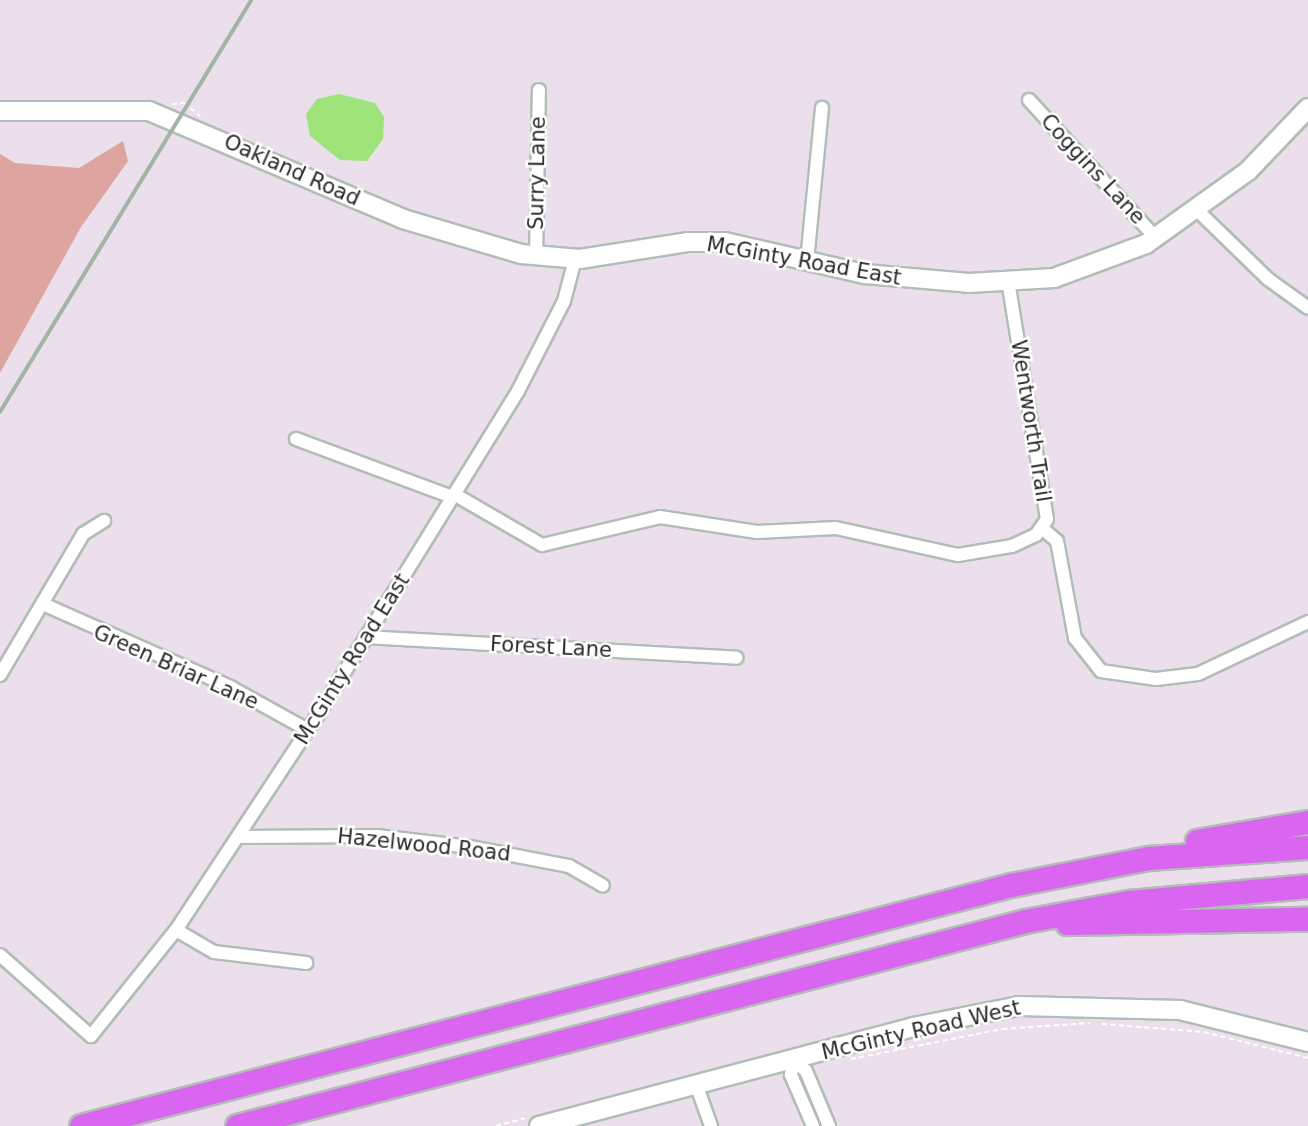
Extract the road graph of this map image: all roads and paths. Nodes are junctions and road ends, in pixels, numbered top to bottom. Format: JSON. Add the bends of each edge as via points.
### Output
{"nodes":[{"id":1,"x":539,"y":90,"type":"dead end"},
{"id":2,"x":1029,"y":100,"type":"dead end"},
{"id":3,"x":822,"y":108,"type":"dead end"},
{"id":4,"x":1308,"y":108,"type":"edge"},
{"id":5,"x":0,"y":111,"type":"edge"},
{"id":6,"x":1197,"y":210,"type":"junction"},
{"id":7,"x":1156,"y":238,"type":"junction"},
{"id":8,"x":536,"y":257,"type":"junction"},
{"id":9,"x":577,"y":259,"type":"junction"},
{"id":10,"x":807,"y":261,"type":"junction"},
{"id":11,"x":1007,"y":282,"type":"junction"},
{"id":12,"x":1308,"y":308,"type":"edge"},
{"id":13,"x":296,"y":439,"type":"dead end"},
{"id":14,"x":453,"y":495,"type":"junction"},
{"id":15,"x":104,"y":521,"type":"dead end"},
{"id":16,"x":1043,"y":529,"type":"junction"},
{"id":17,"x":43,"y":604,"type":"junction"},
{"id":18,"x":1308,"y":622,"type":"edge"},
{"id":19,"x":366,"y":637,"type":"junction"},
{"id":20,"x":736,"y":658,"type":"dead end"},
{"id":21,"x":0,"y":675,"type":"edge"},
{"id":22,"x":308,"y":730,"type":"junction"},
{"id":23,"x":1308,"y":822,"type":"edge"},
{"id":24,"x":238,"y":837,"type":"junction"},
{"id":25,"x":1308,"y":847,"type":"edge"},
{"id":26,"x":1148,"y":858,"type":"junction"},
{"id":27,"x":603,"y":886,"type":"dead end"},
{"id":28,"x":1308,"y":886,"type":"edge"},
{"id":29,"x":1308,"y":919,"type":"edge"},
{"id":30,"x":1025,"y":921,"type":"junction"},
{"id":31,"x":176,"y":930,"type":"junction"},
{"id":32,"x":0,"y":955,"type":"edge"},
{"id":33,"x":306,"y":963,"type":"dead end"},
{"id":34,"x":1308,"y":1042,"type":"edge"},
{"id":35,"x":1308,"y":1058,"type":"edge"},
{"id":36,"x":847,"y":1059,"type":"dead end"},
{"id":37,"x":793,"y":1060,"type":"junction"},
{"id":38,"x":696,"y":1084,"type":"junction"},
{"id":39,"x":80,"y":1126,"type":"edge"},
{"id":40,"x":237,"y":1126,"type":"edge"},
{"id":41,"x":539,"y":1126,"type":"edge"},
{"id":42,"x":711,"y":1126,"type":"edge"},
{"id":43,"x":813,"y":1126,"type":"edge"},
{"id":44,"x":829,"y":1126,"type":"edge"}],
"edges":[{"from":1,"to":8,"type":"street","name":"Surry Lane"},
{"from":2,"to":7,"type":"street","name":"Coggins Lane"},
{"from":3,"to":10,"type":"street"},
{"from":4,"to":6,"type":"street","name":"McGinty Road East","via":[[1248,171]]},
{"from":5,"to":8,"type":"street","name":"Oakland Road","via":[[149,111],[403,219]]},
{"from":6,"to":7,"type":"street","name":"McGinty Road East"},
{"from":6,"to":12,"type":"street","via":[[1268,279]]},
{"from":7,"to":11,"type":"street","name":"McGinty Road East","via":[[1086,270]]},
{"from":8,"to":9,"type":"street","name":"Oakland Road"},
{"from":9,"to":10,"type":"street","name":"McGinty Road East","via":[[689,242]]},
{"from":9,"to":14,"type":"street","name":"McGinty Road East","via":[[564,301],[518,391]]},
{"from":10,"to":11,"type":"street","name":"McGinty Road East","via":[[916,281]]},
{"from":11,"to":16,"type":"street","name":"Wentworth Trail","via":[[1045,503]]},
{"from":13,"to":14,"type":"street","name":"Wentworth Trail"},
{"from":14,"to":16,"type":"street","name":"Wentworth Trail","via":[[542,545],[660,517],[757,532],[836,527],[958,555],[1012,546]]},
{"from":14,"to":19,"type":"street","name":"McGinty Road East"},
{"from":15,"to":17,"type":"street","via":[[83,534]]},
{"from":16,"to":18,"type":"street","via":[[1057,541],[1075,638],[1101,671],[1156,679],[1198,674]]},
{"from":17,"to":21,"type":"street"},
{"from":17,"to":22,"type":"street","name":"Green Briar Lane","via":[[230,687]]},
{"from":19,"to":20,"type":"street","name":"Forest Lane"},
{"from":19,"to":22,"type":"street","name":"McGinty Road East"},
{"from":22,"to":24,"type":"street","name":"McGinty Road East"},
{"from":23,"to":26,"type":"highway","via":[[1186,844]]},
{"from":24,"to":27,"type":"street","name":"Hazelwood Road","via":[[377,836],[470,847],[569,866]]},
{"from":24,"to":31,"type":"street","name":"McGinty Road East"},
{"from":25,"to":26,"type":"highway"},
{"from":26,"to":39,"type":"highway","via":[[1011,885]]},
{"from":28,"to":30,"type":"highway","via":[[1129,902]]},
{"from":29,"to":30,"type":"highway"},
{"from":30,"to":40,"type":"highway"},
{"from":31,"to":32,"type":"street","name":"McGinty Road East","via":[[91,1036]]},
{"from":31,"to":33,"type":"street","via":[[214,951]]},
{"from":34,"to":37,"type":"street","name":"McGinty Road West","via":[[1180,1010],[1073,1003],[966,1015]]},
{"from":35,"to":36,"type":"path","via":[[1204,1032],[1095,1023],[1003,1030]]},
{"from":37,"to":38,"type":"street","name":"McGinty Road West"},
{"from":37,"to":43,"type":"street","via":[[791,1075]]},
{"from":37,"to":44,"type":"street","via":[[806,1071]]},
{"from":38,"to":41,"type":"street","name":"McGinty Road West"},
{"from":38,"to":42,"type":"street"}]}
